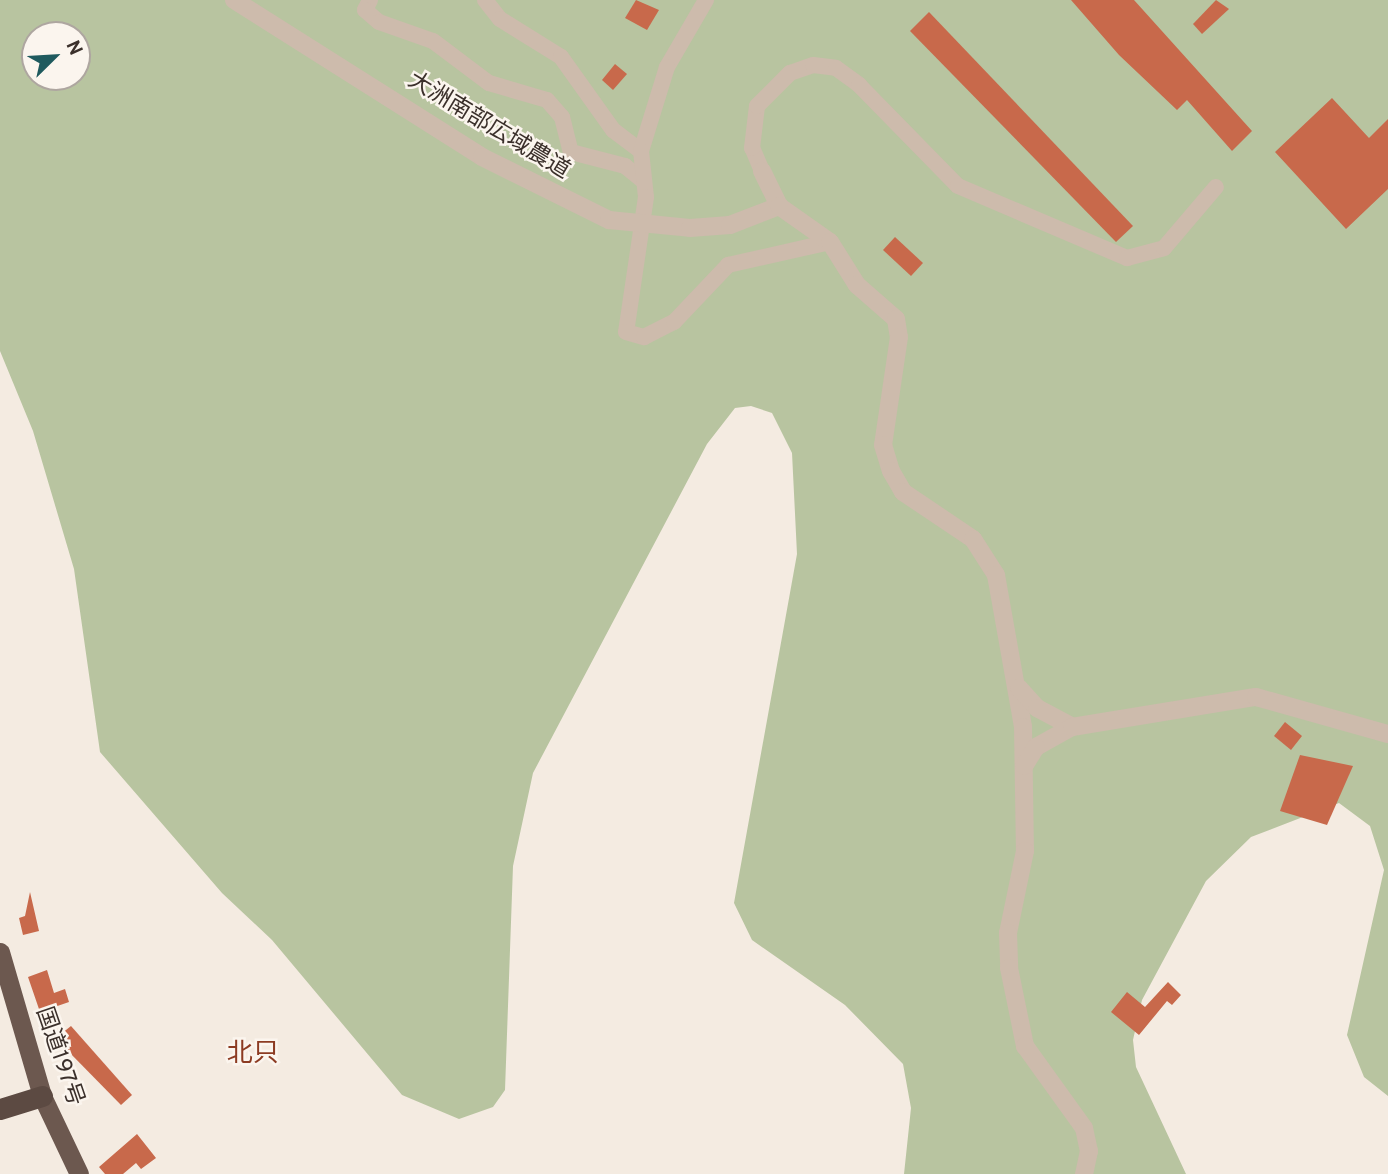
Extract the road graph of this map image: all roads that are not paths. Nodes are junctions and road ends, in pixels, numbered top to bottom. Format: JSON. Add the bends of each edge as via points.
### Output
{"nodes":[{"id":1,"x":234,"y":0,"type":"edge"},
{"id":2,"x":370,"y":0,"type":"edge"},
{"id":3,"x":485,"y":0,"type":"edge"},
{"id":4,"x":706,"y":0,"type":"edge"},
{"id":5,"x":641,"y":152,"type":"junction"},
{"id":6,"x":762,"y":172,"type":"joint"},
{"id":7,"x":642,"y":178,"type":"junction"},
{"id":8,"x":1216,"y":187,"type":"dead end"},
{"id":9,"x":779,"y":206,"type":"junction"},
{"id":10,"x":639,"y":228,"type":"junction"},
{"id":11,"x":830,"y":242,"type":"junction"},
{"id":12,"x":1018,"y":688,"type":"junction"},
{"id":13,"x":1072,"y":727,"type":"junction"},
{"id":14,"x":1388,"y":734,"type":"edge"},
{"id":15,"x":1023,"y":769,"type":"junction"},
{"id":16,"x":0,"y":952,"type":"edge"},
{"id":17,"x":42,"y":1096,"type":"junction"},
{"id":18,"x":0,"y":1110,"type":"edge"},
{"id":19,"x":79,"y":1174,"type":"edge"},
{"id":20,"x":1084,"y":1174,"type":"edge"}],
"edges":[{"from":1,"to":10,"type":"street","name":"大洲南部広域農道","via":[[482,157],[560,200]]},
{"from":2,"to":7,"type":"street","via":[[365,10],[379,22],[433,41],[489,83],[547,100],[562,117],[571,152],[625,166]]},
{"from":3,"to":5,"type":"street","via":[[500,19],[561,57],[613,130]]},
{"from":4,"to":5,"type":"street","via":[[667,67]]},
{"from":5,"to":7,"type":"street"},
{"from":6,"to":8,"type":"street","via":[[752,148],[757,106],[790,73],[813,65],[836,68],[859,85],[958,186],[1127,258],[1164,248]]},
{"from":6,"to":9,"type":"street"},
{"from":7,"to":10,"type":"street","via":[[646,197]]},
{"from":9,"to":10,"type":"street","name":"大洲南部広域農道","via":[[730,225]]},
{"from":9,"to":11,"type":"street"},
{"from":10,"to":11,"type":"street","via":[[624,315],[626,332],[644,337],[674,323],[728,265]]},
{"from":11,"to":12,"type":"street","via":[[857,285],[896,319],[899,337],[883,423],[891,471],[903,492],[973,539],[989,559]]},
{"from":12,"to":13,"type":"street","via":[[1037,708]]},
{"from":12,"to":15,"type":"street"},
{"from":13,"to":14,"type":"street","via":[[1256,697]]},
{"from":13,"to":15,"type":"street","via":[[1035,747]]},
{"from":15,"to":20,"type":"street","via":[[1025,851],[1008,933],[1009,968],[1025,1046],[1084,1128],[1090,1152]]},
{"from":16,"to":17,"type":"highway","name":"国道197号"},
{"from":17,"to":18,"type":"highway"},
{"from":17,"to":19,"type":"highway","name":"国道197号"}]}
